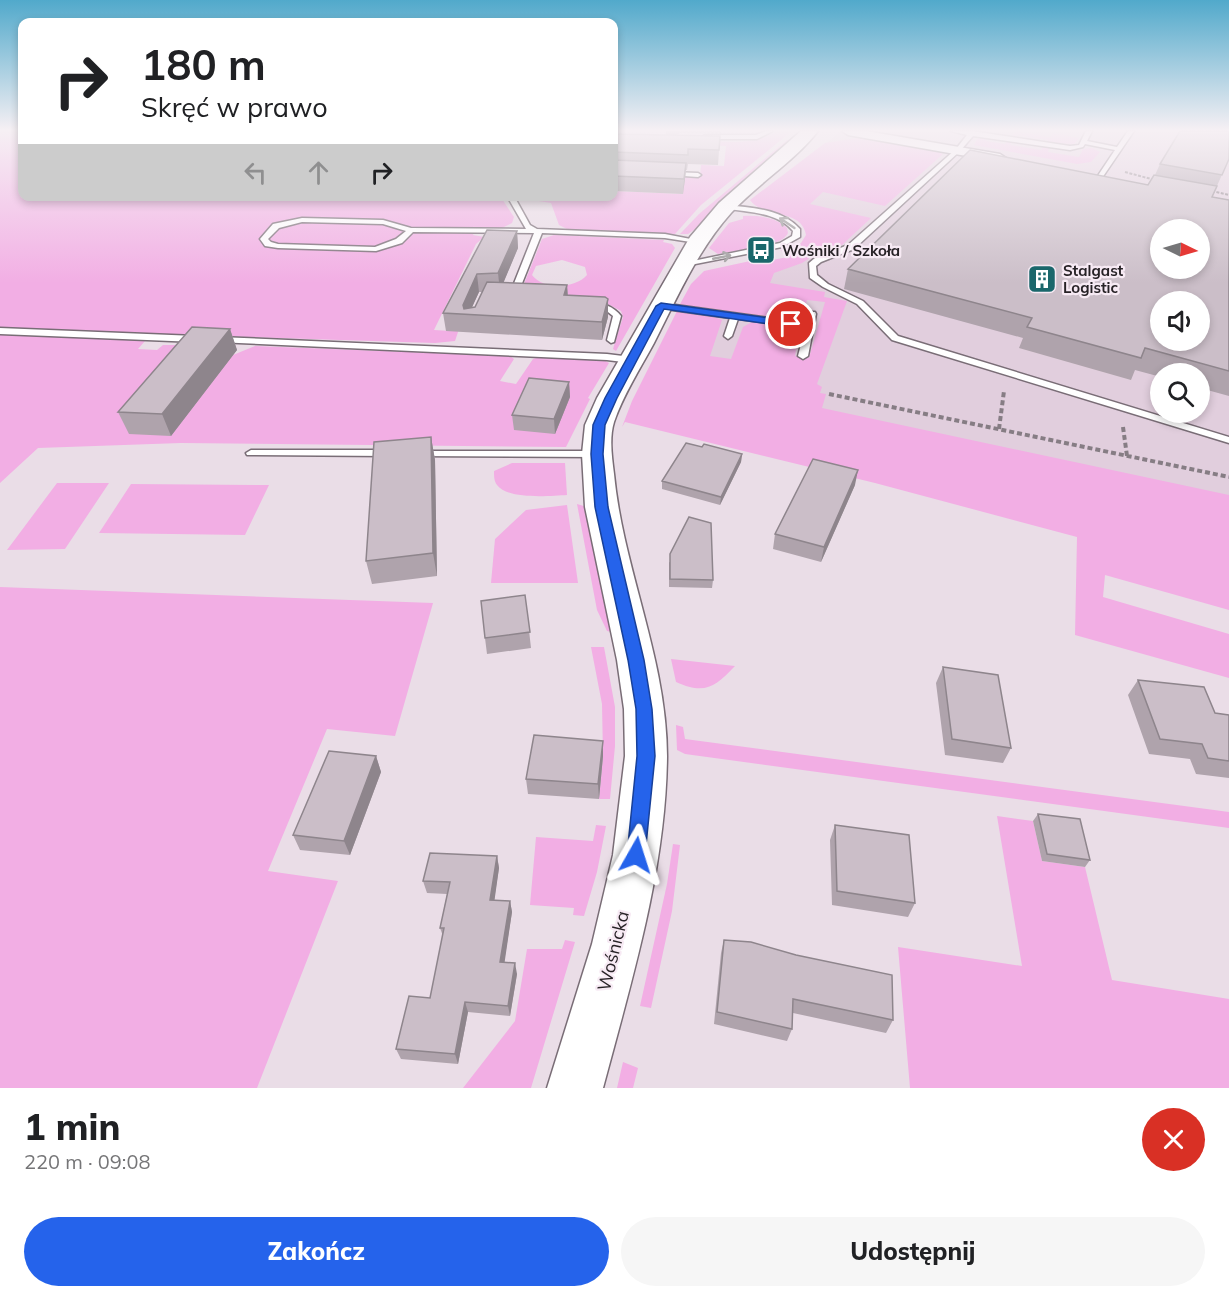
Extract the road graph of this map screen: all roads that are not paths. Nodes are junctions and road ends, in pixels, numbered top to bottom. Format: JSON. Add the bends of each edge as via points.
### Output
{"nodes":[{"id":1,"x":755,"y":182,"type":"edge"},
{"id":2,"x":923,"y":182,"type":"edge"},
{"id":3,"x":513,"y":201,"type":"edge"},
{"id":4,"x":726,"y":207,"type":"junction"},
{"id":5,"x":411,"y":230,"type":"junction"},
{"id":6,"x":537,"y":231,"type":"junction"},
{"id":7,"x":690,"y":253,"type":"junction"},
{"id":8,"x":524,"y":297,"type":"edge"},
{"id":9,"x":588,"y":303,"type":"edge"},
{"id":10,"x":661,"y":306,"type":"junction"},
{"id":11,"x":812,"y":314,"type":"dead end"},
{"id":12,"x":735,"y":316,"type":"junction"},
{"id":13,"x":809,"y":326,"type":"junction"},
{"id":14,"x":0,"y":331,"type":"edge"},
{"id":15,"x":728,"y":336,"type":"dead end"},
{"id":16,"x":202,"y":340,"type":"edge"},
{"id":17,"x":214,"y":340,"type":"edge"},
{"id":18,"x":621,"y":350,"type":"junction"},
{"id":19,"x":802,"y":356,"type":"dead end"},
{"id":20,"x":1229,"y":440,"type":"edge"},
{"id":21,"x":251,"y":453,"type":"dead end"},
{"id":22,"x":597,"y":454,"type":"junction"},
{"id":23,"x":575,"y":1088,"type":"edge"}],
"edges":[{"from":1,"to":4,"type":"street","name":"Wośnicka"},
{"from":2,"to":20,"type":"lane","via":[[851,247],[812,265],[813,276],[825,287],[865,305],[895,338]]},
{"from":3,"to":6,"type":"lane","via":[[527,226]]},
{"from":4,"to":7,"type":"street","name":"Wośnicka"},
{"from":7,"to":4,"type":"lane","one_way":true,"via":[[782,245],[796,237],[797,231],[787,220]]},
{"from":5,"to":5,"type":"lane","via":[[383,222],[302,220],[276,226],[264,239],[278,246],[376,249],[399,241]]},
{"from":5,"to":6,"type":"lane"},
{"from":6,"to":7,"type":"lane","via":[[664,236]]},
{"from":6,"to":8,"type":"lane","via":[[508,296]]},
{"from":7,"to":10,"type":"street","name":"Wośnicka"},
{"from":9,"to":18,"type":"lane","via":[[611,310],[617,316]]},
{"from":10,"to":12,"type":"lane"},
{"from":10,"to":18,"type":"street","name":"Wośnicka"},
{"from":11,"to":13,"type":"lane"},
{"from":12,"to":13,"type":"lane"},
{"from":12,"to":15,"type":"lane"},
{"from":13,"to":19,"type":"lane"},
{"from":14,"to":16,"type":"lane"},
{"from":17,"to":18,"type":"lane","via":[[608,357]]},
{"from":18,"to":22,"type":"street","name":"Wośnicka","via":[[599,425]]},
{"from":21,"to":22,"type":"lane"},
{"from":22,"to":23,"type":"street","name":"Wośnicka","via":[[601,507],[644,709],[646,756],[634,866],[617,944]]}]}
